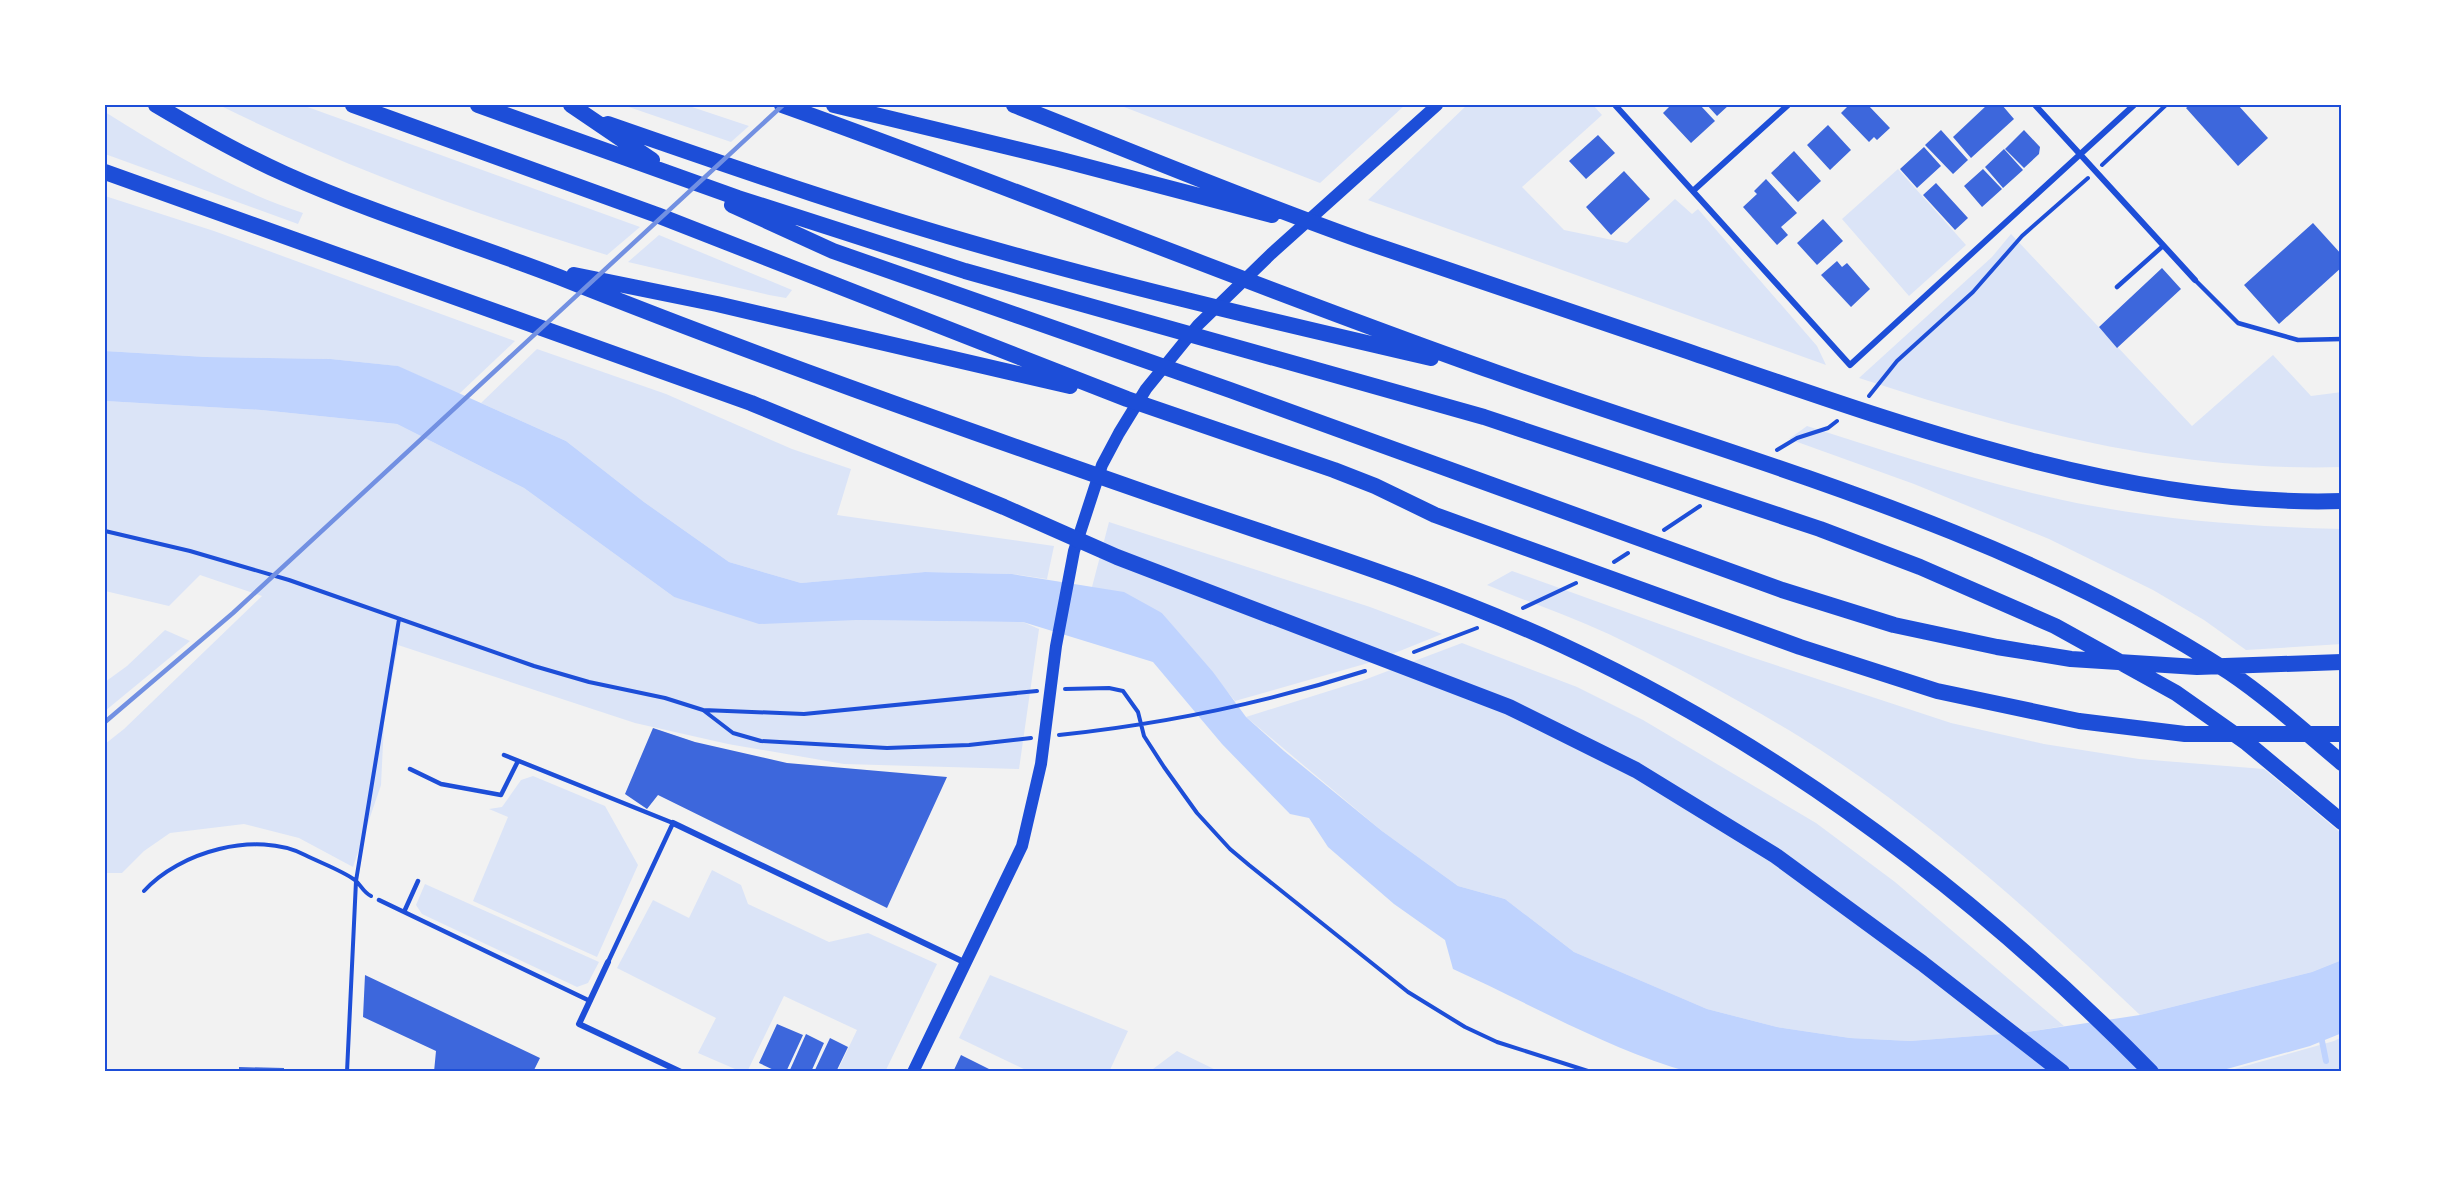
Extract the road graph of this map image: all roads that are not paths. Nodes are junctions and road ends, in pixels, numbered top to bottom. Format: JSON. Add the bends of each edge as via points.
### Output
{"nodes":[{"id":1,"x":156,"y":105,"type":"edge"},
{"id":2,"x":353,"y":105,"type":"edge"},
{"id":3,"x":478,"y":105,"type":"edge"},
{"id":4,"x":556,"y":105,"type":"edge"},
{"id":5,"x":570,"y":105,"type":"edge"},
{"id":6,"x":782,"y":105,"type":"edge"},
{"id":7,"x":834,"y":105,"type":"edge"},
{"id":8,"x":1014,"y":105,"type":"edge"},
{"id":9,"x":1437,"y":105,"type":"edge"},
{"id":10,"x":1615,"y":105,"type":"edge"},
{"id":11,"x":1788,"y":105,"type":"edge"},
{"id":12,"x":2035,"y":105,"type":"edge"},
{"id":13,"x":2134,"y":105,"type":"edge"},
{"id":14,"x":2081,"y":155,"type":"junction"},
{"id":15,"x":105,"y":172,"type":"edge"},
{"id":16,"x":1694,"y":190,"type":"junction"},
{"id":17,"x":1362,"y":241,"type":"junction"},
{"id":18,"x":2163,"y":246,"type":"junction"},
{"id":19,"x":507,"y":257,"type":"junction"},
{"id":20,"x":2197,"y":283,"type":"joint"},
{"id":21,"x":2117,"y":287,"type":"dead end"},
{"id":22,"x":2342,"y":339,"type":"edge"},
{"id":23,"x":1496,"y":373,"type":"junction"},
{"id":24,"x":1127,"y":399,"type":"junction"},
{"id":25,"x":2342,"y":501,"type":"edge"},
{"id":26,"x":2342,"y":662,"type":"edge"},
{"id":27,"x":2342,"y":734,"type":"edge"},
{"id":28,"x":504,"y":755,"type":"dead end"},
{"id":29,"x":518,"y":760,"type":"junction"},
{"id":30,"x":2342,"y":763,"type":"edge"},
{"id":31,"x":410,"y":769,"type":"dead end"},
{"id":32,"x":2342,"y":822,"type":"edge"},
{"id":33,"x":673,"y":823,"type":"junction"},
{"id":34,"x":418,"y":881,"type":"dead end"},
{"id":35,"x":379,"y":900,"type":"road end"},
{"id":36,"x":404,"y":912,"type":"junction"},
{"id":37,"x":608,"y":962,"type":"joint"},
{"id":38,"x":967,"y":963,"type":"junction"},
{"id":39,"x":590,"y":1001,"type":"junction"},
{"id":40,"x":681,"y":1072,"type":"edge"},
{"id":41,"x":913,"y":1072,"type":"edge"},
{"id":42,"x":2062,"y":1072,"type":"edge"},
{"id":43,"x":2151,"y":1072,"type":"edge"}],
"edges":[{"from":1,"to":19,"type":"highway","via":[[246,156],[330,192]]},
{"from":2,"to":24,"type":"highway","via":[[657,215]]},
{"from":3,"to":32,"type":"highway","via":[[738,198],[965,271],[1451,407],[1611,458],[1920,567],[2055,626],[2176,693],[2247,743]]},
{"from":4,"to":23,"type":"highway","via":[[767,179],[1016,256]]},
{"from":5,"to":26,"type":"highway","via":[[683,179],[761,220],[833,250],[1782,590],[1883,622],[2072,659],[2197,667]]},
{"from":6,"to":23,"type":"highway"},
{"from":7,"to":17,"type":"highway","via":[[1058,159]]},
{"from":8,"to":17,"type":"highway"},
{"from":9,"to":38,"type":"main road","via":[[1198,325],[1146,389],[1119,433],[1102,465],[1074,551],[1041,764],[1022,846]]},
{"from":10,"to":16,"type":"street"},
{"from":11,"to":16,"type":"street"},
{"from":12,"to":14,"type":"street"},
{"from":13,"to":14,"type":"street"},
{"from":14,"to":16,"type":"street","via":[[1850,365]]},
{"from":14,"to":18,"type":"street"},
{"from":15,"to":42,"type":"highway","via":[[751,403],[1117,557],[1478,695],[1574,737],[1776,856]]},
{"from":17,"to":25,"type":"highway","via":[[1839,403],[2027,458],[2146,486],[2272,501]]},
{"from":18,"to":20,"type":"street"},
{"from":18,"to":21,"type":"lane"},
{"from":19,"to":24,"type":"highway"},
{"from":19,"to":43,"type":"highway","via":[[730,345],[1414,585],[1563,645],[1670,700],[1843,806],[1953,888],[2038,961]]},
{"from":20,"to":22,"type":"lane","via":[[2238,323],[2298,340]]},
{"from":23,"to":30,"type":"highway","via":[[1869,500],[2077,585],[2230,673]]},
{"from":24,"to":27,"type":"highway","via":[[1334,470],[1435,515],[1800,647],[1937,691],[2079,721],[2185,734]]},
{"from":28,"to":29,"type":"lane"},
{"from":29,"to":31,"type":"lane","via":[[501,795],[441,784]]},
{"from":29,"to":33,"type":"lane"},
{"from":33,"to":37,"type":"lane"},
{"from":33,"to":38,"type":"street"},
{"from":34,"to":36,"type":"lane"},
{"from":35,"to":36,"type":"lane"},
{"from":36,"to":39,"type":"lane"},
{"from":37,"to":39,"type":"street"},
{"from":38,"to":41,"type":"main road"},
{"from":39,"to":40,"type":"street","via":[[579,1024]]}]}
